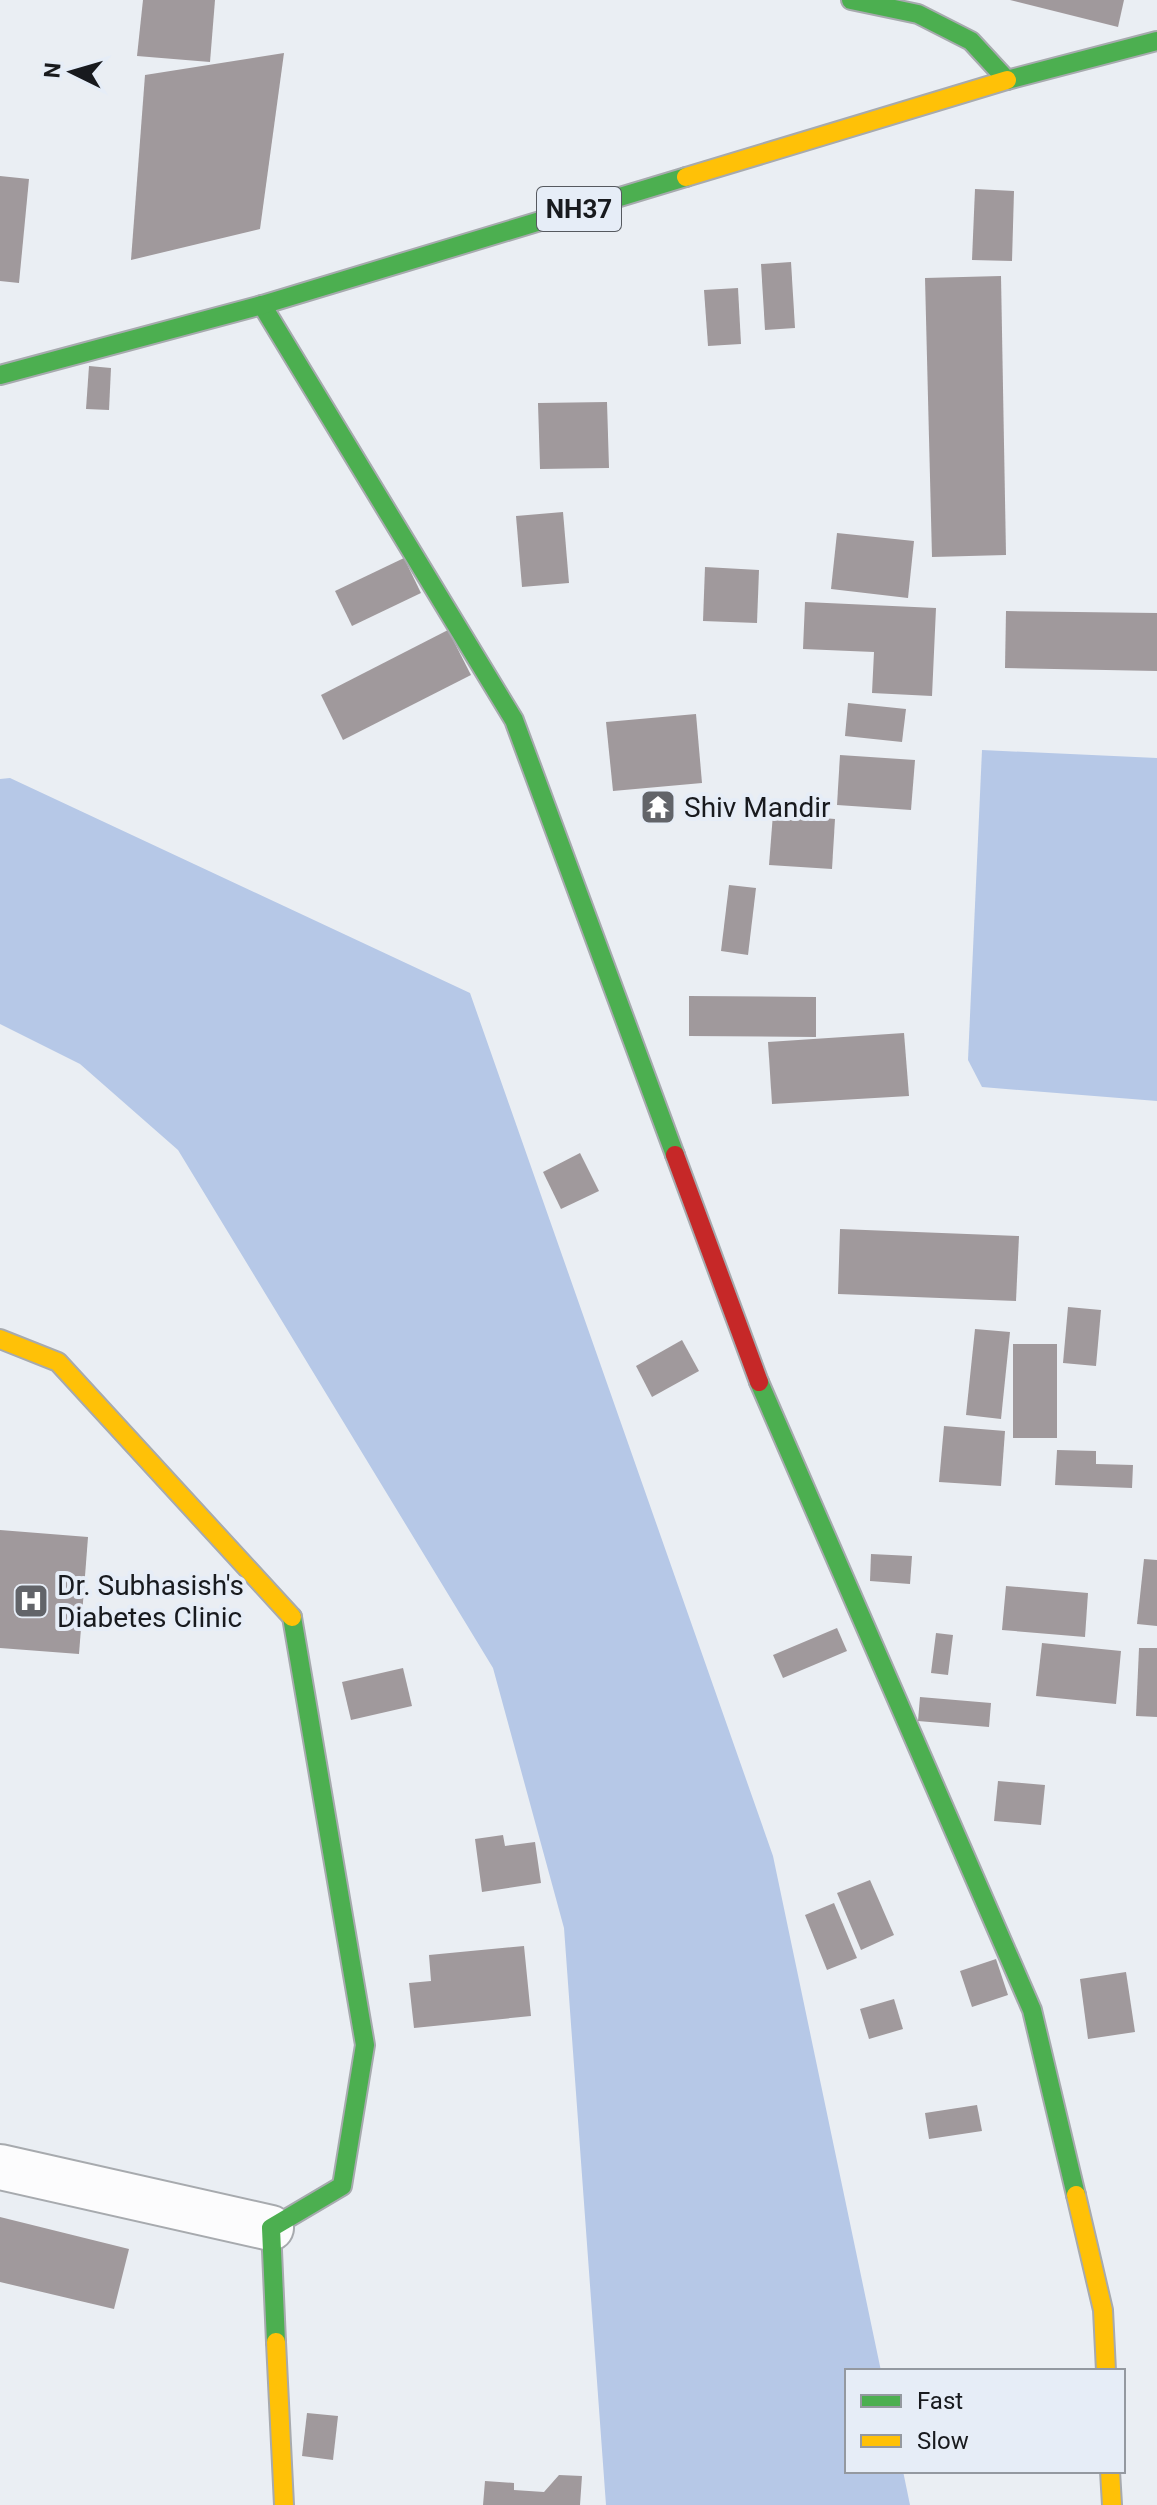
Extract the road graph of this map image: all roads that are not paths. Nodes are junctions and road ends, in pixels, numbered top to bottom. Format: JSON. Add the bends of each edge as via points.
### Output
{"nodes":[{"id":1,"x":851,"y":0,"type":"edge"},
{"id":2,"x":1157,"y":41,"type":"edge"},
{"id":3,"x":1007,"y":80,"type":"junction"},
{"id":4,"x":262,"y":305,"type":"junction"},
{"id":5,"x":0,"y":375,"type":"edge"},
{"id":6,"x":0,"y":1339,"type":"edge"},
{"id":7,"x":0,"y":2167,"type":"edge"},
{"id":8,"x":271,"y":2228,"type":"junction"},
{"id":9,"x":1106,"y":2369,"type":"edge"},
{"id":10,"x":1110,"y":2473,"type":"edge"},
{"id":11,"x":284,"y":2505,"type":"edge"},
{"id":12,"x":1112,"y":2505,"type":"edge"}],
"edges":[{"from":1,"to":3,"type":"main road","via":[[918,14],[971,41]]},
{"from":2,"to":3,"type":"main road","number":"NH37"},
{"from":3,"to":4,"type":"main road","number":"NH37"},
{"from":4,"to":5,"type":"main road","number":"NH37"},
{"from":4,"to":9,"type":"main road","via":[[514,720],[763,1393],[1032,2010],[1103,2310]]},
{"from":6,"to":8,"type":"main road","via":[[58,1362],[294,1619],[365,2045],[342,2186]]},
{"from":7,"to":8,"type":"street"},
{"from":8,"to":11,"type":"main road"},
{"from":10,"to":12,"type":"main road"}]}
